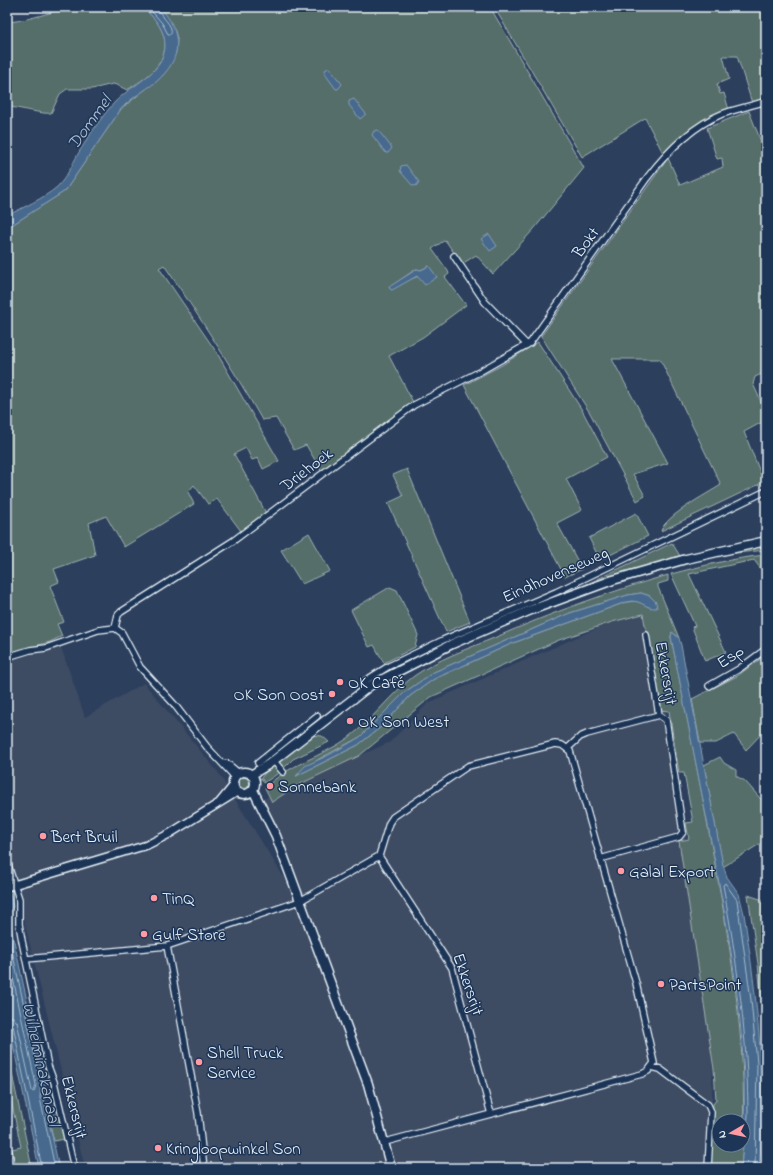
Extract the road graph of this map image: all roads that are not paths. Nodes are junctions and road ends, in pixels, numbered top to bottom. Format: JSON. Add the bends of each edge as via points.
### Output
{"nodes":[{"id":1,"x":766,"y":101,"type":"edge"},
{"id":2,"x":454,"y":256,"type":"dead end"},
{"id":3,"x":527,"y":346,"type":"junction"},
{"id":4,"x":766,"y":491,"type":"edge"},
{"id":5,"x":766,"y":541,"type":"edge"},
{"id":6,"x":115,"y":628,"type":"junction"},
{"id":7,"x":646,"y":635,"type":"dead end"},
{"id":8,"x":766,"y":648,"type":"edge"},
{"id":9,"x":7,"y":657,"type":"edge"},
{"id":10,"x":709,"y":686,"type":"dead end"},
{"id":11,"x":364,"y":690,"type":"junction"},
{"id":12,"x":659,"y":715,"type":"junction"},
{"id":13,"x":317,"y":716,"type":"dead end"},
{"id":14,"x":284,"y":748,"type":"junction"},
{"id":15,"x":568,"y":748,"type":"junction"},
{"id":16,"x":258,"y":762,"type":"dead end"},
{"id":17,"x":271,"y":762,"type":"junction"},
{"id":18,"x":283,"y":772,"type":"dead end"},
{"id":19,"x":238,"y":775,"type":"junction"},
{"id":20,"x":253,"y":778,"type":"junction"},
{"id":21,"x":235,"y":788,"type":"junction"},
{"id":22,"x":250,"y":792,"type":"junction"},
{"id":23,"x":379,"y":856,"type":"junction"},
{"id":24,"x":600,"y":859,"type":"junction"},
{"id":25,"x":7,"y":862,"type":"edge"},
{"id":26,"x":10,"y":886,"type":"edge"},
{"id":27,"x":300,"y":901,"type":"junction"},
{"id":28,"x":167,"y":946,"type":"junction"},
{"id":29,"x":26,"y":959,"type":"junction"},
{"id":30,"x":652,"y":1067,"type":"junction"},
{"id":31,"x":491,"y":1114,"type":"junction"},
{"id":32,"x":385,"y":1142,"type":"junction"},
{"id":33,"x":7,"y":1151,"type":"edge"},
{"id":34,"x":12,"y":1168,"type":"edge"},
{"id":35,"x":74,"y":1168,"type":"edge"},
{"id":36,"x":204,"y":1168,"type":"edge"},
{"id":37,"x":391,"y":1168,"type":"edge"},
{"id":38,"x":708,"y":1168,"type":"edge"}],
"edges":[{"from":1,"to":3,"type":"street","name":"Bokt","via":[[712,119],[669,153],[647,178],[537,336]]},
{"from":2,"to":3,"type":"street","via":[[485,302]]},
{"from":3,"to":6,"type":"street","name":"Driehoek","via":[[409,408],[233,541],[121,612]]},
{"from":4,"to":11,"type":"street","name":"Eindhovenseweg","via":[[562,589],[389,666],[364,681]]},
{"from":5,"to":11,"type":"main road","name":"Eindhovenseweg","via":[[693,557],[531,610],[429,655]]},
{"from":6,"to":9,"type":"street","via":[[98,630],[46,648]]},
{"from":6,"to":19,"type":"street","via":[[122,634],[140,666],[207,747]]},
{"from":7,"to":12,"type":"street","name":"Ekkersrijt"},
{"from":8,"to":10,"type":"street","name":"Esp","via":[[739,670]]},
{"from":11,"to":14,"type":"main road","name":"Eindhovenseweg"},
{"from":12,"to":15,"type":"street","name":"Ekkersrijt","via":[[587,734]]},
{"from":12,"to":24,"type":"street","name":"Ekkersrijt","via":[[666,720],[682,832],[679,836]]},
{"from":13,"to":14,"type":"street","name":"Eindhovenseweg"},
{"from":14,"to":16,"type":"street","name":"Eindhovenseweg"},
{"from":14,"to":17,"type":"main road","name":"Eindhovenseweg"},
{"from":15,"to":23,"type":"street","via":[[555,744],[468,766],[393,817]]},
{"from":15,"to":24,"type":"street"},
{"from":17,"to":18,"type":"street"},
{"from":17,"to":20,"type":"main road","name":"Eindhovenseweg"},
{"from":19,"to":20,"type":"main road"},
{"from":19,"to":21,"type":"main road"},
{"from":20,"to":22,"type":"main road"},
{"from":21,"to":22,"type":"main road"},
{"from":21,"to":26,"type":"street","via":[[220,802],[169,834],[147,844]]},
{"from":22,"to":27,"type":"main road","via":[[276,836]]},
{"from":23,"to":27,"type":"street"},
{"from":23,"to":31,"type":"street","name":"Ekkersrijt","via":[[452,968]]},
{"from":24,"to":30,"type":"street","via":[[636,983],[654,1059]]},
{"from":25,"to":26,"type":"street","name":"Ekkersrijt"},
{"from":26,"to":29,"type":"street","name":"Ekkersrijt","via":[[19,899],[19,924]]},
{"from":27,"to":28,"type":"street"},
{"from":27,"to":32,"type":"main road","via":[[368,1084]]},
{"from":28,"to":29,"type":"street"},
{"from":28,"to":36,"type":"street","via":[[198,1113]]},
{"from":29,"to":35,"type":"street","name":"Ekkersrijt","via":[[48,1066]]},
{"from":30,"to":31,"type":"street","via":[[642,1074]]},
{"from":30,"to":38,"type":"street","via":[[660,1069],[708,1105]]},
{"from":31,"to":32,"type":"street"},
{"from":32,"to":37,"type":"main road"},
{"from":33,"to":34,"type":"street"}]}
